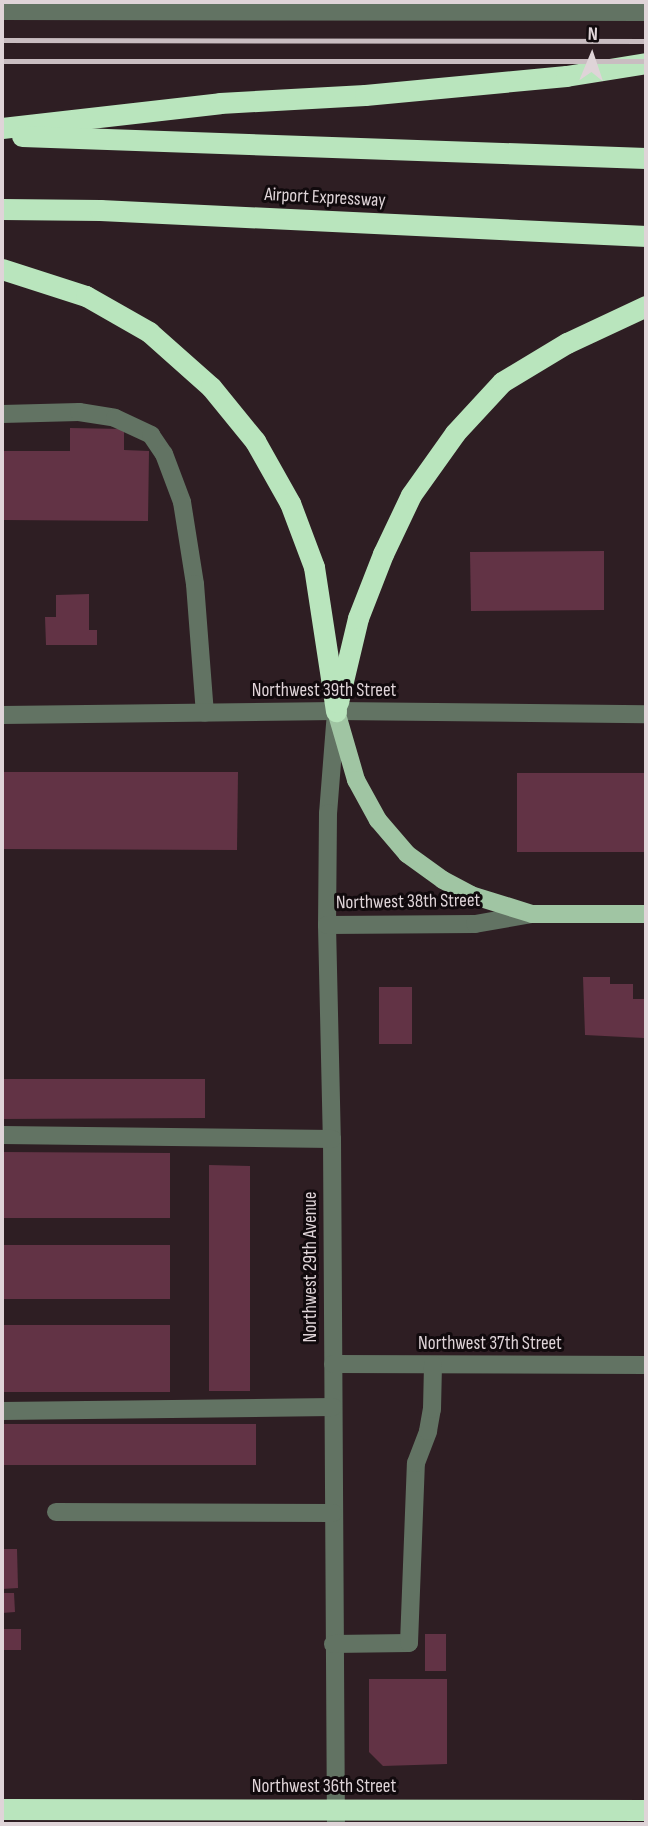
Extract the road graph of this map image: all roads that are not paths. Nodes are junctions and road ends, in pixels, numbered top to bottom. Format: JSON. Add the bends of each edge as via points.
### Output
{"nodes":[{"id":1,"x":338,"y":6,"type":"edge"},
{"id":2,"x":2,"y":10,"type":"edge"},
{"id":3,"x":646,"y":12,"type":"edge"},
{"id":4,"x":646,"y":63,"type":"edge"},
{"id":5,"x":2,"y":128,"type":"edge"},
{"id":6,"x":2,"y":135,"type":"edge"},
{"id":7,"x":646,"y":158,"type":"edge"},
{"id":8,"x":2,"y":209,"type":"edge"},
{"id":9,"x":646,"y":236,"type":"edge"},
{"id":10,"x":2,"y":269,"type":"edge"},
{"id":11,"x":646,"y":306,"type":"edge"},
{"id":12,"x":2,"y":414,"type":"edge"},
{"id":13,"x":336,"y":711,"type":"junction"},
{"id":14,"x":205,"y":713,"type":"junction"},
{"id":15,"x":646,"y":713,"type":"edge"},
{"id":16,"x":2,"y":715,"type":"edge"},
{"id":17,"x":531,"y":914,"type":"junction"},
{"id":18,"x":646,"y":914,"type":"edge"},
{"id":19,"x":327,"y":925,"type":"junction"},
{"id":20,"x":2,"y":1135,"type":"edge"},
{"id":21,"x":332,"y":1139,"type":"junction"},
{"id":22,"x":333,"y":1364,"type":"junction"},
{"id":23,"x":433,"y":1364,"type":"junction"},
{"id":24,"x":646,"y":1365,"type":"edge"},
{"id":25,"x":333,"y":1407,"type":"junction"},
{"id":26,"x":2,"y":1411,"type":"edge"},
{"id":27,"x":56,"y":1512,"type":"dead end"},
{"id":28,"x":333,"y":1513,"type":"junction"},
{"id":29,"x":333,"y":1644,"type":"junction"},
{"id":30,"x":2,"y":1809,"type":"edge"},
{"id":31,"x":646,"y":1810,"type":"edge"},
{"id":32,"x":104,"y":1817,"type":"edge"},
{"id":33,"x":336,"y":1817,"type":"edge"},
{"id":34,"x":614,"y":1817,"type":"edge"}],
"edges":[{"from":1,"to":2,"type":"street"},
{"from":1,"to":3,"type":"street"},
{"from":4,"to":5,"type":"highway","via":[[566,76],[220,103]]},
{"from":6,"to":7,"type":"highway"},
{"from":8,"to":9,"type":"highway","name":"Airport Expressway"},
{"from":10,"to":13,"type":"highway","via":[[86,296],[149,332],[211,387],[255,441],[290,503],[314,567]]},
{"from":11,"to":13,"type":"highway","via":[[567,343],[502,382],[455,433],[411,495],[383,554],[358,618]]},
{"from":12,"to":14,"type":"street","via":[[79,412],[115,418],[150,435],[164,454],[182,502],[195,584]]},
{"from":13,"to":14,"type":"street","name":"Northwest 39th Street"},
{"from":13,"to":15,"type":"street","name":"Northwest 39th Street"},
{"from":13,"to":17,"type":"main road","name":"Northwest 38th Street","via":[[356,780],[407,854],[471,895]]},
{"from":13,"to":19,"type":"street","name":"Northwest 29th Avenue","via":[[328,813]]},
{"from":14,"to":16,"type":"street","name":"Northwest 39th Street"},
{"from":17,"to":18,"type":"main road","name":"Northwest 38th Street"},
{"from":17,"to":19,"type":"street","name":"Northwest 38th Street","via":[[475,924]]},
{"from":19,"to":21,"type":"street","name":"Northwest 29th Avenue"},
{"from":20,"to":21,"type":"street"},
{"from":21,"to":22,"type":"street","name":"Northwest 29th Avenue"},
{"from":22,"to":23,"type":"street","name":"Northwest 37th Street"},
{"from":22,"to":25,"type":"street","name":"Northwest 29th Avenue"},
{"from":23,"to":24,"type":"street","name":"Northwest 37th Street"},
{"from":23,"to":29,"type":"street","via":[[432,1409],[416,1463],[409,1643]]},
{"from":25,"to":26,"type":"street"},
{"from":25,"to":28,"type":"street","name":"Northwest 29th Avenue"},
{"from":27,"to":28,"type":"street"},
{"from":28,"to":29,"type":"street","name":"Northwest 29th Avenue"},
{"from":29,"to":33,"type":"street","name":"Northwest 29th Avenue"},
{"from":30,"to":32,"type":"highway","name":"Northwest 36th Street"},
{"from":31,"to":34,"type":"highway","name":"Northwest 36th Street"},
{"from":32,"to":33,"type":"highway","name":"Northwest 36th Street"},
{"from":33,"to":34,"type":"highway","name":"Northwest 36th Street"}]}
